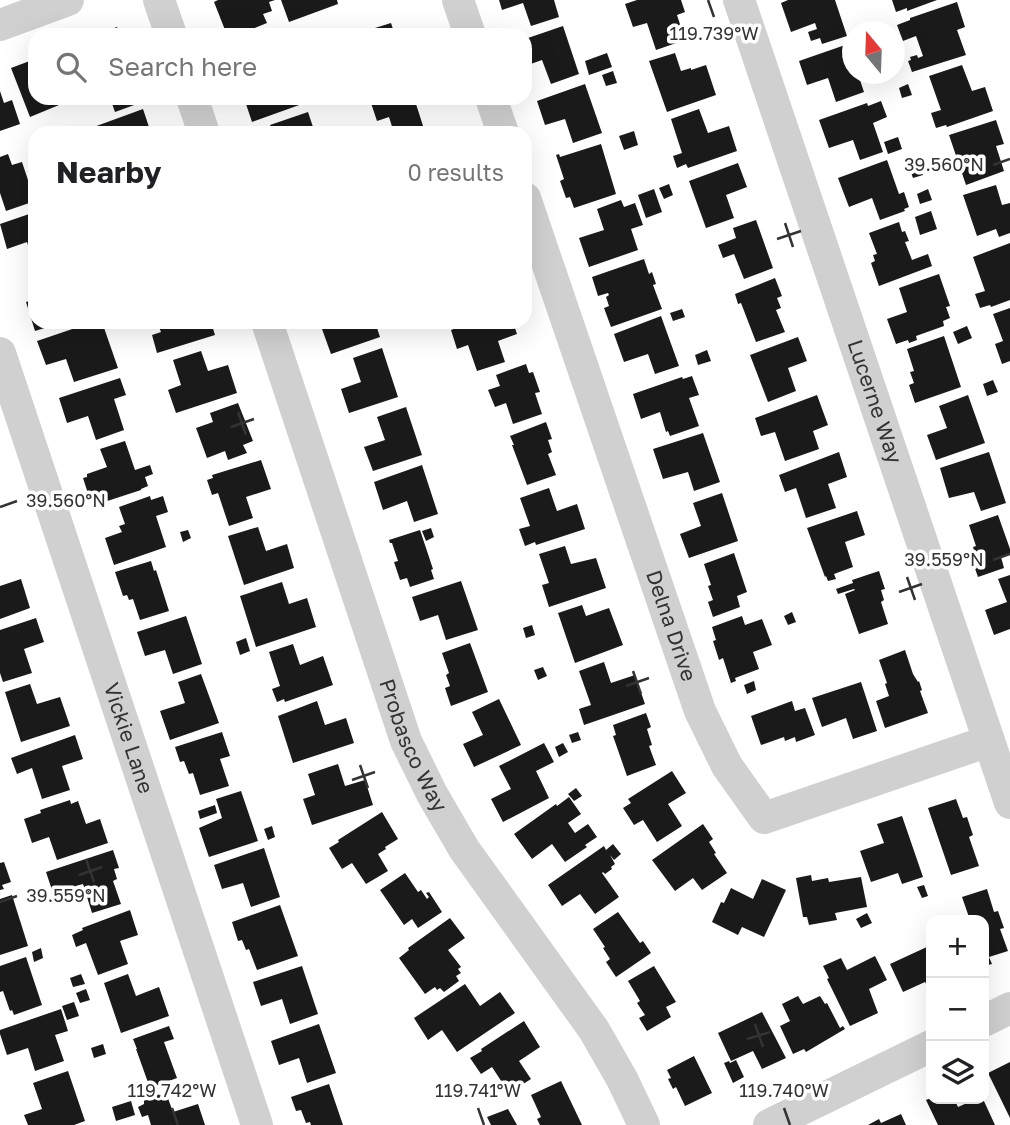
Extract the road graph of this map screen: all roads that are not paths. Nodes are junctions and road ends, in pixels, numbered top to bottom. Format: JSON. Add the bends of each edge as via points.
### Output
{"nodes":[{"id":1,"x":68,"y":0,"type":"edge"},
{"id":2,"x":159,"y":0,"type":"edge"},
{"id":3,"x":458,"y":0,"type":"edge"},
{"id":4,"x":739,"y":0,"type":"edge"},
{"id":5,"x":0,"y":25,"type":"edge"},
{"id":6,"x":169,"y":28,"type":"edge"},
{"id":7,"x":468,"y":28,"type":"edge"},
{"id":8,"x":194,"y":105,"type":"edge"},
{"id":9,"x":493,"y":105,"type":"edge"},
{"id":10,"x":202,"y":126,"type":"edge"},
{"id":11,"x":501,"y":126,"type":"edge"},
{"id":12,"x":532,"y":219,"type":"edge"},
{"id":13,"x":269,"y":329,"type":"edge"},
{"id":14,"x":0,"y":353,"type":"edge"},
{"id":15,"x":7,"y":395,"type":"edge"},
{"id":16,"x":989,"y":741,"type":"junction"},
{"id":17,"x":1010,"y":803,"type":"edge"},
{"id":18,"x":1010,"y":1008,"type":"edge"},
{"id":19,"x":989,"y":1018,"type":"edge"},
{"id":20,"x":926,"y":1048,"type":"edge"},
{"id":21,"x":257,"y":1125,"type":"edge"},
{"id":22,"x":644,"y":1125,"type":"edge"},
{"id":23,"x":769,"y":1125,"type":"edge"}],
"edges":[{"from":1,"to":5,"type":"street"},
{"from":2,"to":6,"type":"street"},
{"from":3,"to":7,"type":"street"},
{"from":4,"to":16,"type":"street","name":"Lucerne Way"},
{"from":8,"to":10,"type":"street"},
{"from":9,"to":11,"type":"street"},
{"from":12,"to":16,"type":"street","name":"Delna Drive","via":[[699,711],[727,766],[764,818]]},
{"from":13,"to":22,"type":"street","name":"Probasco Way","via":[[406,741],[464,849],[594,1030]]},
{"from":14,"to":15,"type":"street","name":"Vickie Lane"},
{"from":15,"to":21,"type":"street","name":"Vickie Lane"},
{"from":16,"to":17,"type":"street","name":"Lucerne Way"},
{"from":18,"to":19,"type":"street"},
{"from":20,"to":23,"type":"street"}]}
